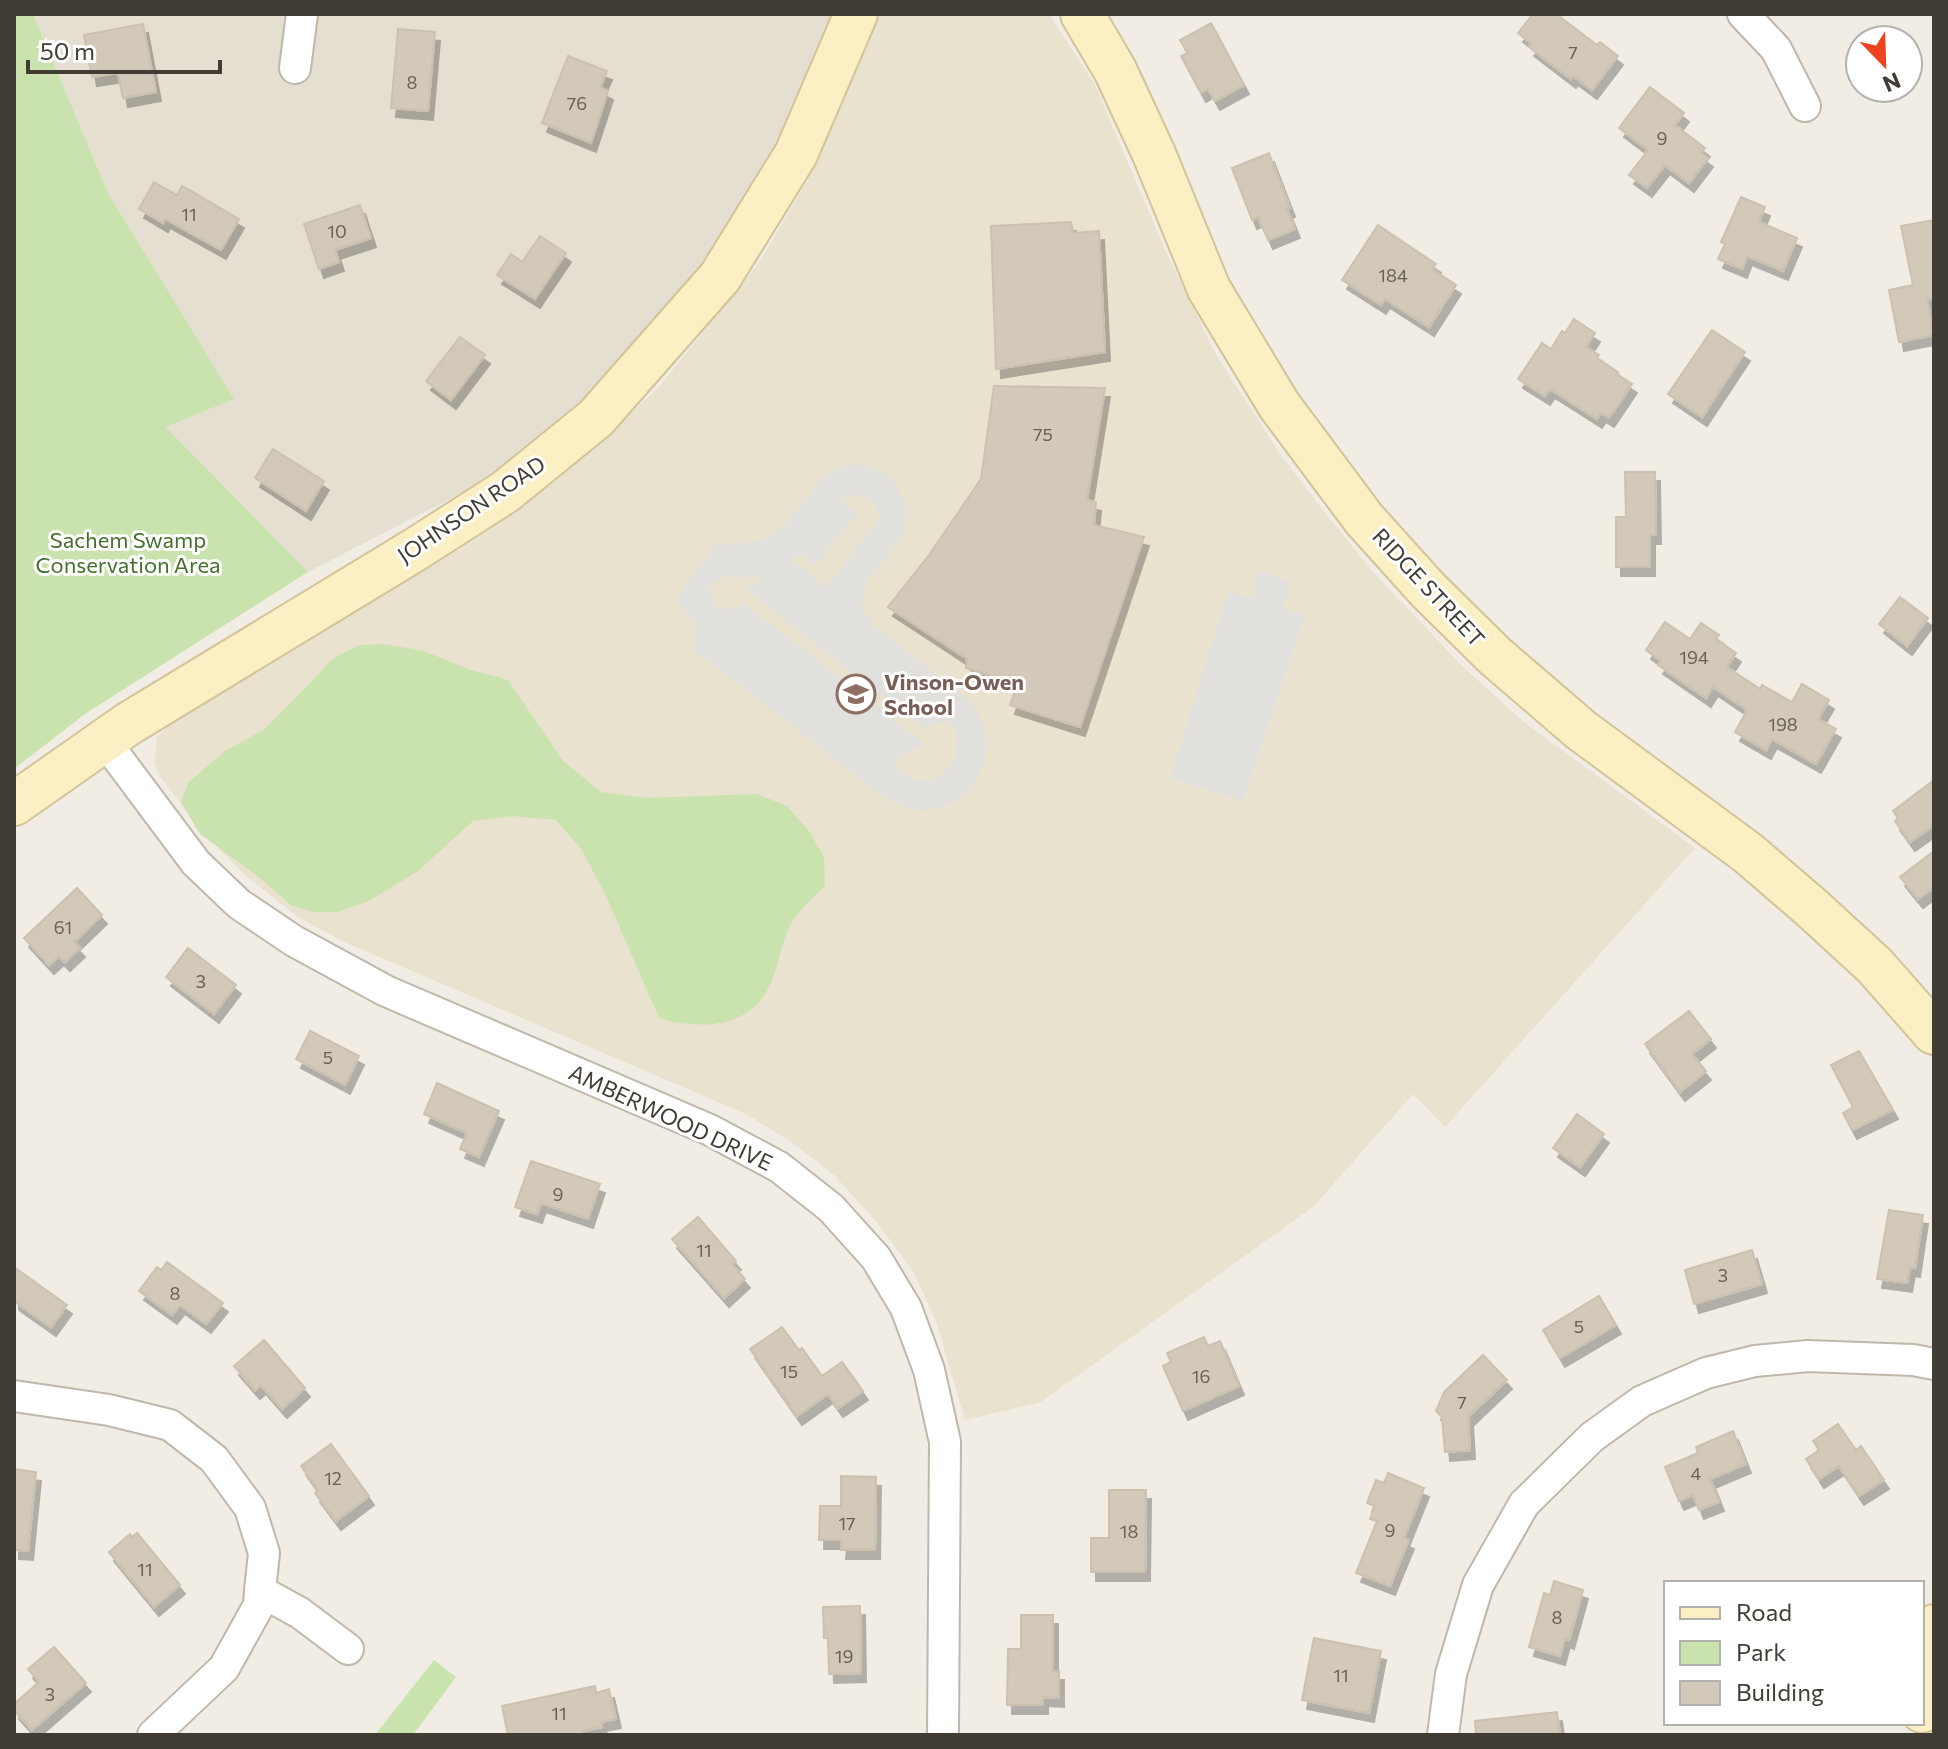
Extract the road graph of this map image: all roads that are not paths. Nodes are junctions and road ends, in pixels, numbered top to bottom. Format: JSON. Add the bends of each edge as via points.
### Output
{"nodes":[{"id":1,"x":302,"y":14,"type":"edge"},
{"id":2,"x":856,"y":14,"type":"edge"},
{"id":3,"x":1082,"y":14,"type":"edge"},
{"id":4,"x":1743,"y":14,"type":"edge"},
{"id":5,"x":295,"y":68,"type":"dead end"},
{"id":6,"x":1805,"y":106,"type":"dead end"},
{"id":7,"x":104,"y":740,"type":"junction"},
{"id":8,"x":14,"y":804,"type":"edge"},
{"id":9,"x":1934,"y":1033,"type":"edge"},
{"id":10,"x":1934,"y":1364,"type":"edge"},
{"id":11,"x":14,"y":1396,"type":"edge"},
{"id":12,"x":260,"y":1591,"type":"junction"},
{"id":13,"x":1934,"y":1626,"type":"edge"},
{"id":14,"x":348,"y":1649,"type":"dead end"},
{"id":15,"x":1924,"y":1697,"type":"edge"},
{"id":16,"x":153,"y":1735,"type":"edge"},
{"id":17,"x":943,"y":1735,"type":"edge"},
{"id":18,"x":1443,"y":1735,"type":"edge"}],
"edges":[{"from":1,"to":5,"type":"street"},
{"from":2,"to":7,"type":"street","name":"JOHNSON ROAD","via":[[796,154],[720,277],[596,418],[505,492]]},
{"from":3,"to":9,"type":"street","name":"RIDGE STREET","via":[[1154,154],[1209,289],[1279,405],[1364,519],[1495,656],[1581,730],[1748,853],[1875,966]]},
{"from":4,"to":6,"type":"street","via":[[1776,49]]},
{"from":7,"to":8,"type":"street","name":"JOHNSON ROAD"},
{"from":7,"to":17,"type":"street","name":"AMBERWOOD DRIVE","via":[[196,863],[239,904],[294,941],[386,991],[710,1130],[779,1167],[831,1208],[876,1258],[906,1308],[929,1370],[945,1442]]},
{"from":10,"to":18,"type":"street","via":[[1808,1356],[1755,1361],[1706,1373],[1642,1401],[1592,1437],[1524,1504],[1478,1585],[1451,1674]]},
{"from":11,"to":12,"type":"street","via":[[170,1425],[214,1459],[250,1508],[264,1553]]},
{"from":12,"to":14,"type":"street"},
{"from":12,"to":16,"type":"street","via":[[259,1605],[224,1668]]},
{"from":13,"to":15,"type":"street"}]}
